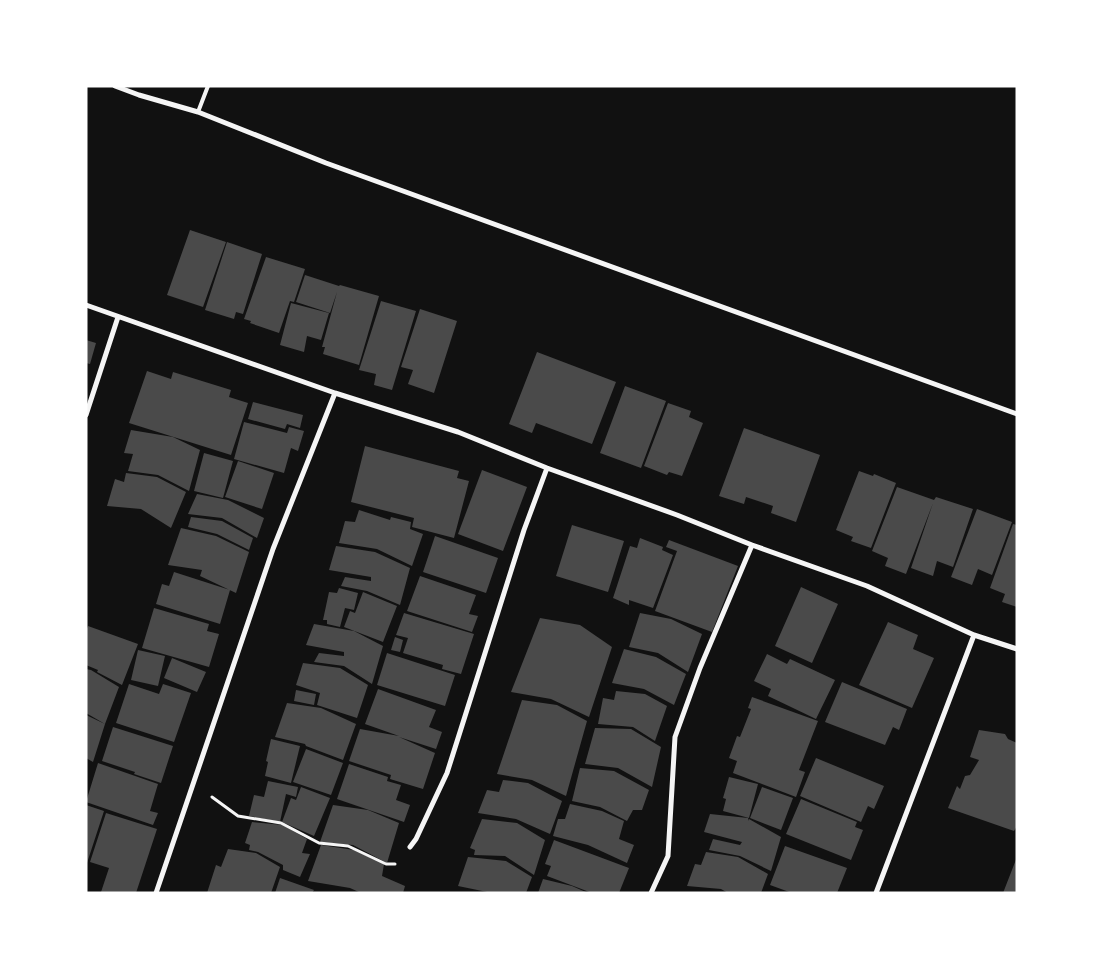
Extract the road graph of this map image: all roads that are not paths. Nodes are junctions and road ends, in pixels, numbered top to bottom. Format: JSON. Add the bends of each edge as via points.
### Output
{"nodes":[{"id":1,"x":115,"y":86,"type":"edge"},
{"id":2,"x":208,"y":86,"type":"edge"},
{"id":3,"x":198,"y":112,"type":"junction"},
{"id":4,"x":86,"y":305,"type":"edge"},
{"id":5,"x":118,"y":317,"type":"junction"},
{"id":6,"x":335,"y":393,"type":"junction"},
{"id":7,"x":1017,"y":414,"type":"edge"},
{"id":8,"x":86,"y":415,"type":"edge"},
{"id":9,"x":547,"y":468,"type":"junction"},
{"id":10,"x":752,"y":545,"type":"junction"},
{"id":11,"x":974,"y":635,"type":"junction"},
{"id":12,"x":1017,"y":649,"type":"edge"},
{"id":13,"x":410,"y":847,"type":"road end"},
{"id":14,"x":156,"y":893,"type":"edge"},
{"id":15,"x":651,"y":893,"type":"edge"},
{"id":16,"x":876,"y":893,"type":"edge"}],
"edges":[{"from":1,"to":3,"type":"street"},
{"from":2,"to":3,"type":"lane"},
{"from":3,"to":7,"type":"street","via":[[326,163]]},
{"from":4,"to":5,"type":"street"},
{"from":5,"to":6,"type":"street"},
{"from":5,"to":8,"type":"street"},
{"from":6,"to":9,"type":"street","via":[[458,432]]},
{"from":6,"to":14,"type":"street","via":[[273,549]]},
{"from":9,"to":10,"type":"street"},
{"from":9,"to":13,"type":"street","via":[[524,530],[447,773]]},
{"from":10,"to":11,"type":"street","via":[[867,586]]},
{"from":10,"to":15,"type":"street","via":[[675,737],[668,856]]},
{"from":11,"to":12,"type":"street"},
{"from":11,"to":16,"type":"street"}]}
